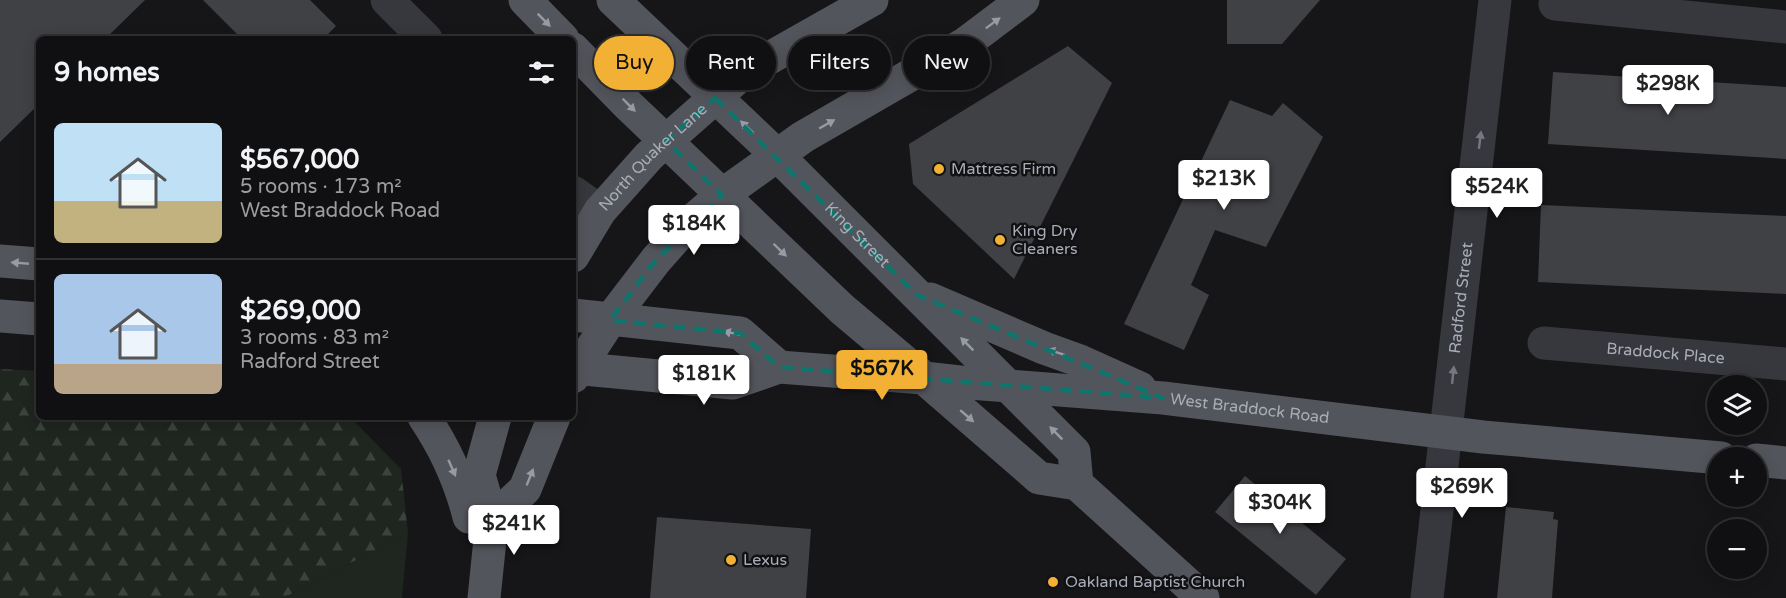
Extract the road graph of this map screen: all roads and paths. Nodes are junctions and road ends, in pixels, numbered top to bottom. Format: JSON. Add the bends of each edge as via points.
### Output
{"nodes":[{"id":1,"x":387,"y":0,"type":"edge"},
{"id":2,"x":525,"y":0,"type":"edge"},
{"id":3,"x":613,"y":0,"type":"edge"},
{"id":4,"x":872,"y":0,"type":"edge"},
{"id":5,"x":1023,"y":0,"type":"edge"},
{"id":6,"x":1495,"y":0,"type":"edge"},
{"id":7,"x":1555,"y":4,"type":"dead end"},
{"id":8,"x":1786,"y":27,"type":"edge"},
{"id":9,"x":417,"y":35,"type":"edge"},
{"id":10,"x":560,"y":36,"type":"edge"},
{"id":11,"x":576,"y":52,"type":"edge"},
{"id":12,"x":716,"y":98,"type":"junction"},
{"id":13,"x":666,"y":141,"type":"junction"},
{"id":14,"x":778,"y":156,"type":"junction"},
{"id":15,"x":576,"y":194,"type":"edge"},
{"id":16,"x":722,"y":195,"type":"junction"},
{"id":17,"x":600,"y":211,"type":"junction"},
{"id":18,"x":576,"y":251,"type":"edge"},
{"id":19,"x":0,"y":261,"type":"edge"},
{"id":20,"x":36,"y":264,"type":"edge"},
{"id":21,"x":917,"y":295,"type":"junction"},
{"id":22,"x":576,"y":315,"type":"edge"},
{"id":23,"x":0,"y":316,"type":"edge"},
{"id":24,"x":36,"y":319,"type":"edge"},
{"id":25,"x":610,"y":320,"type":"junction"},
{"id":26,"x":1544,"y":343,"type":"dead end"},
{"id":27,"x":1786,"y":364,"type":"edge"},
{"id":28,"x":778,"y":367,"type":"junction"},
{"id":29,"x":576,"y":368,"type":"edge"},
{"id":30,"x":576,"y":371,"type":"edge"},
{"id":31,"x":924,"y":378,"type":"junction"},
{"id":32,"x":1008,"y":386,"type":"junction"},
{"id":33,"x":1163,"y":398,"type":"junction"},
{"id":34,"x":426,"y":420,"type":"edge"},
{"id":35,"x":494,"y":420,"type":"edge"},
{"id":36,"x":553,"y":420,"type":"edge"},
{"id":37,"x":1447,"y":433,"type":"junction"},
{"id":38,"x":1707,"y":457,"type":"edge"},
{"id":39,"x":1767,"y":461,"type":"edge"},
{"id":40,"x":1786,"y":463,"type":"edge"},
{"id":41,"x":1077,"y":484,"type":"junction"},
{"id":42,"x":492,"y":520,"type":"junction"},
{"id":43,"x":484,"y":592,"type":"edge"},
{"id":44,"x":1203,"y":598,"type":"edge"},
{"id":45,"x":1427,"y":598,"type":"edge"}],
"edges":[{"from":1,"to":9,"type":"street"},
{"from":2,"to":10,"type":"main road","one_way":true},
{"from":3,"to":12,"type":"main road","name":"King Street"},
{"from":4,"to":12,"type":"main road","name":"North Quaker Lane","via":[[756,64]]},
{"from":14,"to":5,"type":"main road","one_way":true,"via":[[966,43]]},
{"from":37,"to":6,"type":"street","name":"Radford Street","one_way":true},
{"from":7,"to":8,"type":"street"},
{"from":11,"to":13,"type":"main road","one_way":true},
{"from":12,"to":13,"type":"main road","name":"North Quaker Lane"},
{"from":14,"to":12,"type":"main road","name":"King Street","one_way":true},
{"from":13,"to":16,"type":"main road"},
{"from":13,"to":17,"type":"main road","name":"North Quaker Lane"},
{"from":14,"to":16,"type":"main road"},
{"from":14,"to":21,"type":"main road","name":"King Street"},
{"from":15,"to":17,"type":"street"},
{"from":16,"to":25,"type":"main road","via":[[687,225]]},
{"from":16,"to":31,"type":"main road","one_way":true,"via":[[842,309]]},
{"from":17,"to":18,"type":"main road","name":"North Quaker Lane"},
{"from":20,"to":19,"type":"main road","one_way":true},
{"from":32,"to":21,"type":"main road","name":"King Street","one_way":true},
{"from":33,"to":21,"type":"main road","one_way":true},
{"from":22,"to":25,"type":"main road"},
{"from":23,"to":24,"type":"main road"},
{"from":28,"to":25,"type":"main road","one_way":true,"via":[[740,333]]},
{"from":25,"to":29,"type":"main road"},
{"from":26,"to":27,"type":"street","name":"Braddock Place"},
{"from":28,"to":30,"type":"main road","name":"West Braddock Road","via":[[733,383]]},
{"from":28,"to":31,"type":"main road","name":"West Braddock Road"},
{"from":31,"to":32,"type":"main road","name":"West Braddock Road"},
{"from":31,"to":41,"type":"main road","one_way":true,"via":[[1039,478]]},
{"from":32,"to":33,"type":"main road","name":"West Braddock Road"},
{"from":41,"to":32,"type":"main road","name":"King Street","one_way":true,"via":[[1074,452]]},
{"from":33,"to":37,"type":"main road","name":"West Braddock Road"},
{"from":34,"to":43,"type":"main road","one_way":true,"via":[[462,491]]},
{"from":35,"to":42,"type":"main road","via":[[479,475]]},
{"from":42,"to":36,"type":"main road","one_way":true,"via":[[525,489]]},
{"from":37,"to":38,"type":"main road","name":"West Braddock Road"},
{"from":37,"to":45,"type":"street","name":"Radford Street"},
{"from":39,"to":40,"type":"main road"},
{"from":41,"to":44,"type":"main road"},
{"from":42,"to":43,"type":"main road"}]}
